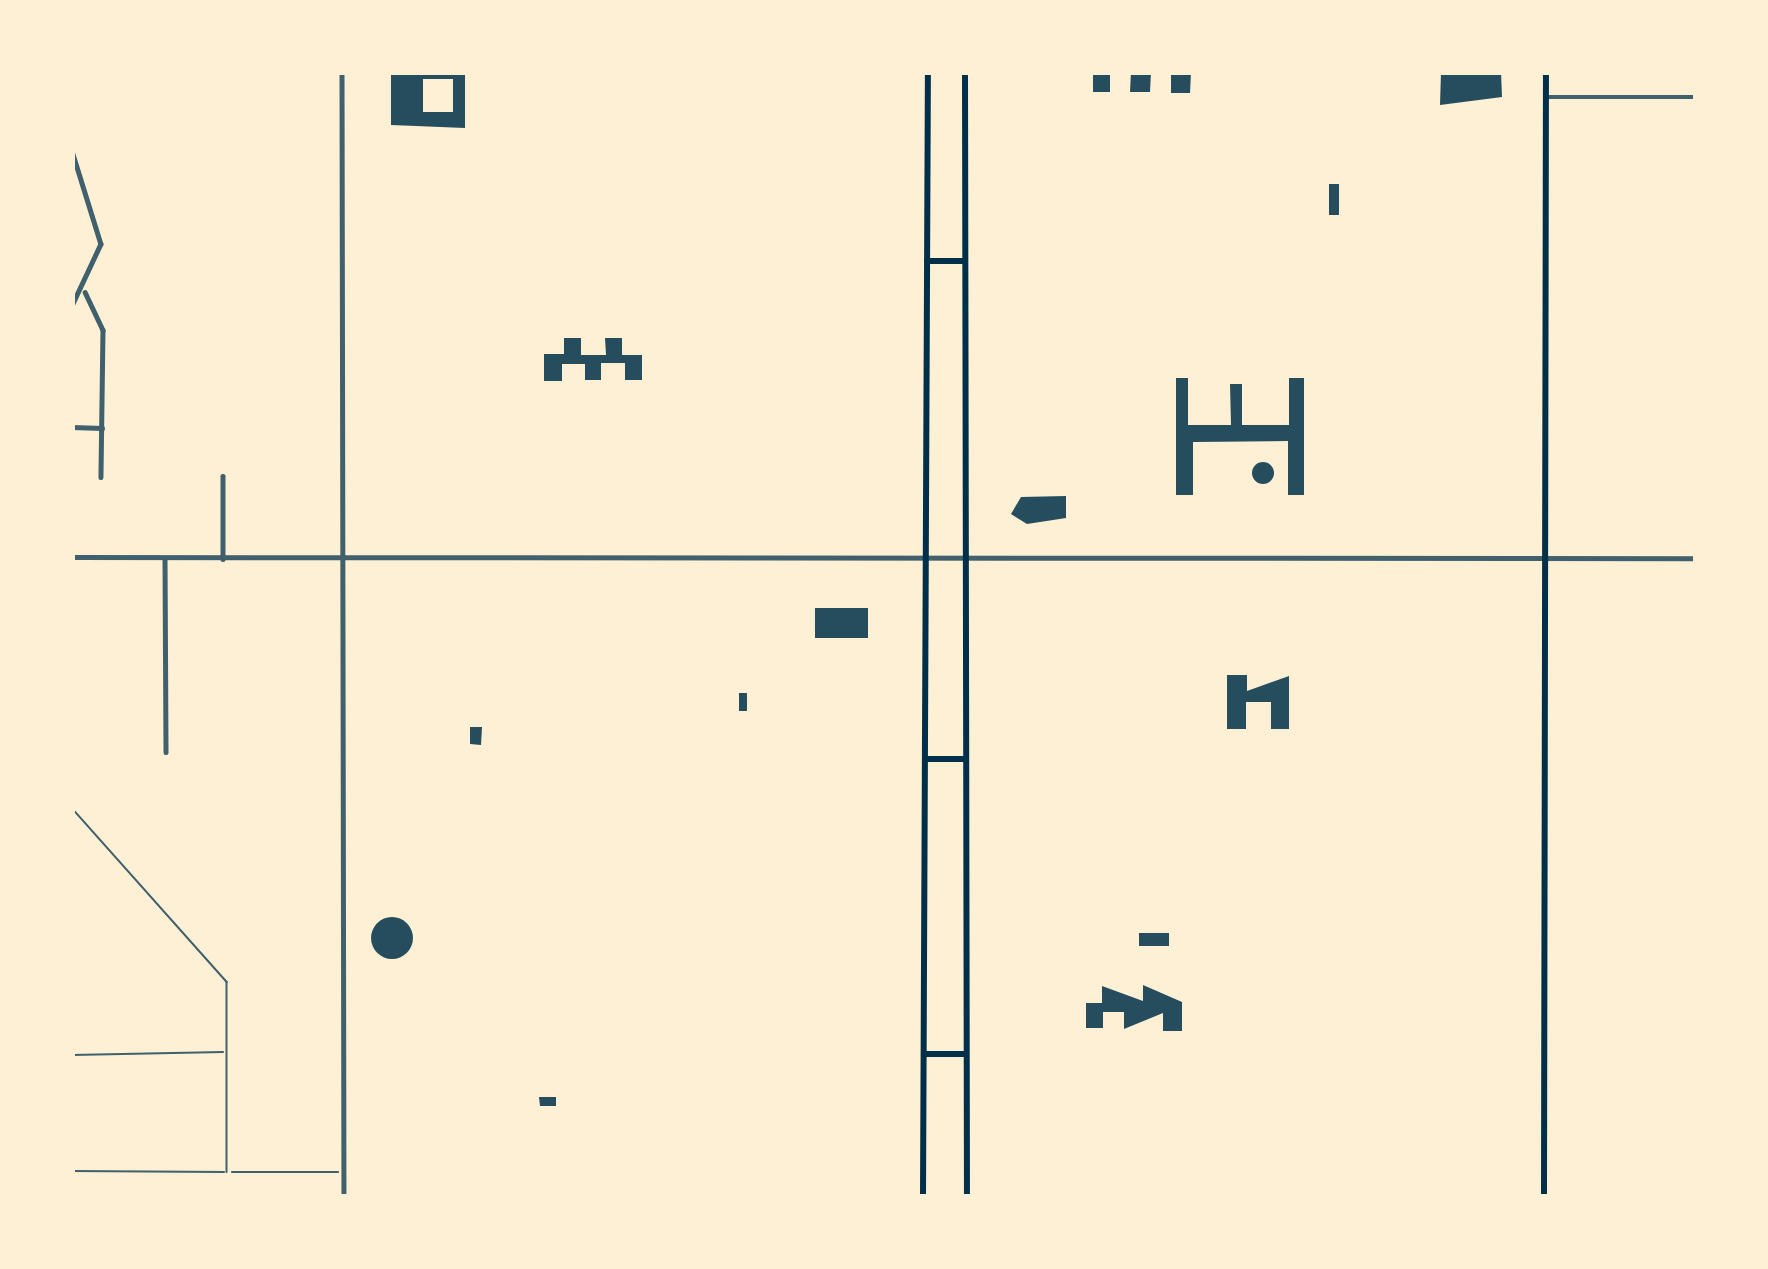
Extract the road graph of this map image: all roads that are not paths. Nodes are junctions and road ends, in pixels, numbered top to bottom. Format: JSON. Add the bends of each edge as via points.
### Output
{"nodes":[{"id":1,"x":342,"y":72,"type":"edge"},
{"id":2,"x":928,"y":72,"type":"edge"},
{"id":3,"x":965,"y":72,"type":"edge"},
{"id":4,"x":1546,"y":72,"type":"edge"},
{"id":5,"x":1696,"y":97,"type":"edge"},
{"id":6,"x":1547,"y":98,"type":"junction"},
{"id":7,"x":72,"y":151,"type":"edge"},
{"id":8,"x":927,"y":260,"type":"junction"},
{"id":9,"x":964,"y":261,"type":"junction"},
{"id":10,"x":86,"y":292,"type":"junction"},
{"id":11,"x":72,"y":306,"type":"edge"},
{"id":12,"x":72,"y":427,"type":"edge"},
{"id":13,"x":102,"y":428,"type":"junction"},
{"id":14,"x":224,"y":476,"type":"dead end"},
{"id":15,"x":101,"y":477,"type":"dead end"},
{"id":16,"x":72,"y":557,"type":"edge"},
{"id":17,"x":165,"y":558,"type":"junction"},
{"id":18,"x":1548,"y":558,"type":"junction"},
{"id":19,"x":1696,"y":558,"type":"edge"},
{"id":20,"x":224,"y":559,"type":"junction"},
{"id":21,"x":338,"y":560,"type":"junction"},
{"id":22,"x":925,"y":560,"type":"junction"},
{"id":23,"x":966,"y":561,"type":"junction"},
{"id":24,"x":166,"y":752,"type":"dead end"},
{"id":25,"x":925,"y":760,"type":"junction"},
{"id":26,"x":966,"y":760,"type":"junction"},
{"id":27,"x":72,"y":808,"type":"edge"},
{"id":28,"x":223,"y":1052,"type":"junction"},
{"id":29,"x":924,"y":1054,"type":"junction"},
{"id":30,"x":966,"y":1054,"type":"junction"},
{"id":31,"x":72,"y":1055,"type":"edge"},
{"id":32,"x":72,"y":1171,"type":"edge"},
{"id":33,"x":227,"y":1172,"type":"junction"},
{"id":34,"x":344,"y":1172,"type":"junction"},
{"id":35,"x":344,"y":1197,"type":"edge"},
{"id":36,"x":923,"y":1197,"type":"edge"},
{"id":37,"x":971,"y":1197,"type":"edge"},
{"id":38,"x":1544,"y":1197,"type":"edge"}],
"edges":[{"from":1,"to":21,"type":"street"},
{"from":2,"to":8,"type":"main road"},
{"from":3,"to":9,"type":"main road"},
{"from":4,"to":6,"type":"main road"},
{"from":5,"to":6,"type":"street"},
{"from":6,"to":18,"type":"main road"},
{"from":7,"to":10,"type":"street","via":[[101,244]]},
{"from":8,"to":9,"type":"main road"},
{"from":8,"to":22,"type":"main road"},
{"from":9,"to":23,"type":"main road"},
{"from":10,"to":11,"type":"street"},
{"from":10,"to":13,"type":"street","via":[[103,330]]},
{"from":12,"to":13,"type":"street"},
{"from":13,"to":15,"type":"street"},
{"from":14,"to":20,"type":"street"},
{"from":16,"to":17,"type":"street"},
{"from":17,"to":20,"type":"street"},
{"from":17,"to":24,"type":"street"},
{"from":18,"to":19,"type":"street"},
{"from":18,"to":23,"type":"street"},
{"from":18,"to":38,"type":"main road"},
{"from":20,"to":21,"type":"street"},
{"from":21,"to":22,"type":"street"},
{"from":21,"to":34,"type":"street"},
{"from":22,"to":23,"type":"street"},
{"from":22,"to":25,"type":"main road"},
{"from":23,"to":26,"type":"main road"},
{"from":25,"to":26,"type":"main road"},
{"from":25,"to":29,"type":"main road"},
{"from":26,"to":30,"type":"main road"},
{"from":27,"to":28,"type":"lane","via":[[226,982]]},
{"from":28,"to":31,"type":"lane"},
{"from":28,"to":33,"type":"lane"},
{"from":29,"to":30,"type":"main road"},
{"from":29,"to":36,"type":"main road"},
{"from":30,"to":37,"type":"main road"},
{"from":32,"to":33,"type":"lane"},
{"from":33,"to":34,"type":"lane"},
{"from":34,"to":35,"type":"street"}]}
